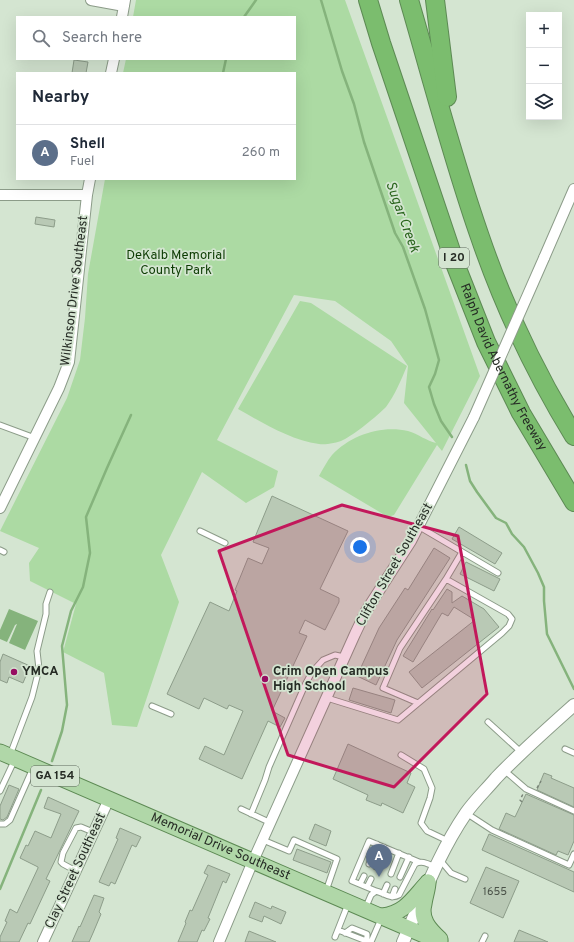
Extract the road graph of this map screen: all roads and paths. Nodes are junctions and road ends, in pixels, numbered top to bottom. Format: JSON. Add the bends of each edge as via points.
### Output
{"nodes":[{"id":1,"x":91,"y":0,"type":"edge"},
{"id":2,"x":357,"y":0,"type":"edge"},
{"id":3,"x":368,"y":0,"type":"edge"},
{"id":4,"x":409,"y":0,"type":"edge"},
{"id":5,"x":435,"y":0,"type":"edge"},
{"id":6,"x":125,"y":3,"type":"edge"},
{"id":7,"x":122,"y":16,"type":"edge"},
{"id":8,"x":114,"y":60,"type":"edge"},
{"id":9,"x":111,"y":72,"type":"edge"},
{"id":10,"x":408,"y":122,"type":"junction"},
{"id":11,"x":452,"y":148,"type":"junction"},
{"id":12,"x":90,"y":180,"type":"edge"},
{"id":13,"x":574,"y":189,"type":"edge"},
{"id":14,"x":0,"y":195,"type":"edge"},
{"id":15,"x":87,"y":195,"type":"junction"},
{"id":16,"x":0,"y":425,"type":"edge"},
{"id":17,"x":574,"y":436,"type":"edge"},
{"id":18,"x":35,"y":438,"type":"junction"},
{"id":19,"x":574,"y":502,"type":"edge"},
{"id":20,"x":0,"y":508,"type":"edge"},
{"id":21,"x":418,"y":526,"type":"junction"},
{"id":22,"x":200,"y":531,"type":"dead end"},
{"id":23,"x":225,"y":542,"type":"dead end"},
{"id":24,"x":462,"y":552,"type":"junction"},
{"id":25,"x":498,"y":573,"type":"dead end"},
{"id":26,"x":446,"y":578,"type":"junction"},
{"id":27,"x":50,"y":592,"type":"dead end"},
{"id":28,"x":344,"y":657,"type":"junction"},
{"id":29,"x":327,"y":698,"type":"junction"},
{"id":30,"x":418,"y":704,"type":"junction"},
{"id":31,"x":574,"y":705,"type":"edge"},
{"id":32,"x":152,"y":706,"type":"dead end"},
{"id":33,"x":171,"y":714,"type":"dead end"},
{"id":34,"x":488,"y":722,"type":"dead end"},
{"id":35,"x":565,"y":749,"type":"dead end"},
{"id":36,"x":521,"y":752,"type":"junction"},
{"id":37,"x":574,"y":753,"type":"edge"},
{"id":38,"x":401,"y":755,"type":"dead end"},
{"id":39,"x":8,"y":756,"type":"edge"},
{"id":40,"x":33,"y":767,"type":"junction"},
{"id":41,"x":504,"y":770,"type":"junction"},
{"id":42,"x":0,"y":791,"type":"edge"},
{"id":43,"x":109,"y":800,"type":"junction"},
{"id":44,"x":241,"y":809,"type":"dead end"},
{"id":45,"x":574,"y":811,"type":"edge"},
{"id":46,"x":466,"y":813,"type":"junction"},
{"id":47,"x":251,"y":814,"type":"junction"},
{"id":48,"x":270,"y":823,"type":"junction"},
{"id":49,"x":0,"y":824,"type":"edge"},
{"id":50,"x":93,"y":832,"type":"junction"},
{"id":51,"x":263,"y":840,"type":"junction"},
{"id":52,"x":448,"y":842,"type":"junction"},
{"id":53,"x":377,"y":844,"type":"junction"},
{"id":54,"x":384,"y":847,"type":"junction"},
{"id":55,"x":399,"y":854,"type":"junction"},
{"id":56,"x":574,"y":854,"type":"edge"},
{"id":57,"x":409,"y":858,"type":"junction"},
{"id":58,"x":254,"y":861,"type":"junction"},
{"id":59,"x":419,"y":862,"type":"junction"},
{"id":60,"x":437,"y":863,"type":"junction"},
{"id":61,"x":369,"y":864,"type":"dead end"},
{"id":62,"x":572,"y":866,"type":"edge"},
{"id":63,"x":376,"y":867,"type":"dead end"},
{"id":64,"x":76,"y":871,"type":"junction"},
{"id":65,"x":391,"y":874,"type":"dead end"},
{"id":66,"x":364,"y":876,"type":"dead end"},
{"id":67,"x":400,"y":877,"type":"dead end"},
{"id":68,"x":371,"y":879,"type":"dead end"},
{"id":69,"x":465,"y":879,"type":"dead end"},
{"id":70,"x":428,"y":882,"type":"junction"},
{"id":71,"x":360,"y":884,"type":"junction"},
{"id":72,"x":387,"y":885,"type":"dead end"},
{"id":73,"x":367,"y":887,"type":"junction"},
{"id":74,"x":395,"y":889,"type":"dead end"},
{"id":75,"x":376,"y":891,"type":"junction"},
{"id":76,"x":326,"y":892,"type":"junction"},
{"id":77,"x":383,"y":894,"type":"junction"},
{"id":78,"x":392,"y":897,"type":"junction"},
{"id":79,"x":349,"y":902,"type":"junction"},
{"id":80,"x":365,"y":909,"type":"junction"},
{"id":81,"x":382,"y":916,"type":"junction"},
{"id":82,"x":409,"y":928,"type":"junction"},
{"id":83,"x":338,"y":930,"type":"junction"},
{"id":84,"x":485,"y":936,"type":"dead end"},
{"id":85,"x":335,"y":937,"type":"dead end"},
{"id":86,"x":43,"y":942,"type":"edge"},
{"id":87,"x":219,"y":942,"type":"edge"},
{"id":88,"x":369,"y":942,"type":"edge"},
{"id":89,"x":403,"y":942,"type":"edge"},
{"id":90,"x":440,"y":942,"type":"edge"},
{"id":91,"x":444,"y":942,"type":"edge"},
{"id":92,"x":482,"y":942,"type":"edge"}],
"edges":[{"from":1,"to":6,"type":"street"},
{"from":2,"to":10,"type":"highway"},
{"from":3,"to":10,"type":"highway","name":"Ralph David Abernathy Freeway","number":"I 20"},
{"from":4,"to":11,"type":"highway","number":"I 20"},
{"from":5,"to":11,"type":"highway"},
{"from":6,"to":7,"type":"street"},
{"from":8,"to":9,"type":"street"},
{"from":10,"to":19,"type":"highway","name":"Ralph David Abernathy Freeway","number":"I 20","via":[[456,266],[486,342],[521,414]]},
{"from":11,"to":17,"type":"highway","number":"I 20","via":[[480,239],[503,298],[531,359]]},
{"from":12,"to":15,"type":"street","name":"Wilkinson Drive Southeast"},
{"from":13,"to":21,"type":"street","name":"Clifton Street Southeast","bridge":true,"via":[[474,417]]},
{"from":14,"to":15,"type":"street"},
{"from":15,"to":18,"type":"street","name":"Wilkinson Drive Southeast","via":[[69,362]]},
{"from":16,"to":18,"type":"lane"},
{"from":18,"to":20,"type":"street","name":"Wilkinson Drive Southeast"},
{"from":21,"to":24,"type":"lane"},
{"from":21,"to":28,"type":"street","name":"Clifton Street Southeast","via":[[398,563],[366,611]]},
{"from":22,"to":23,"type":"lane"},
{"from":24,"to":25,"type":"lane"},
{"from":24,"to":26,"type":"lane"},
{"from":26,"to":30,"type":"lane","via":[[400,648],[383,688]]},
{"from":26,"to":30,"type":"lane","via":[[508,614],[512,619],[506,629]]},
{"from":27,"to":39,"type":"lane","via":[[37,651],[39,669],[32,696]]},
{"from":28,"to":29,"type":"street","name":"Clifton Street Southeast"},
{"from":28,"to":47,"type":"lane","via":[[335,655],[323,660],[312,672],[269,767]]},
{"from":29,"to":30,"type":"lane","via":[[398,720]]},
{"from":29,"to":48,"type":"street","name":"Clifton Street Southeast"},
{"from":31,"to":36,"type":"street"},
{"from":32,"to":33,"type":"lane"},
{"from":34,"to":36,"type":"lane"},
{"from":35,"to":37,"type":"lane"},
{"from":36,"to":41,"type":"street"},
{"from":38,"to":52,"type":"lane","via":[[424,769],[432,788],[422,823],[427,831]]},
{"from":39,"to":40,"type":"main road","name":"Memorial Drive Southeast","number":"GA 154"},
{"from":39,"to":42,"type":"lane"},
{"from":40,"to":43,"type":"main road","name":"Memorial Drive Southeast","number":"GA 154"},
{"from":40,"to":49,"type":"lane","via":[[10,820]]},
{"from":41,"to":45,"type":"lane","via":[[526,789]]},
{"from":41,"to":46,"type":"street"},
{"from":43,"to":50,"type":"street","name":"Clay Street Southeast"},
{"from":43,"to":58,"type":"main road","name":"Memorial Drive Southeast","number":"GA 154"},
{"from":44,"to":47,"type":"lane"},
{"from":46,"to":52,"type":"street"},
{"from":46,"to":62,"type":"lane","via":[[492,830]]},
{"from":47,"to":48,"type":"lane"},
{"from":48,"to":51,"type":"street","name":"Clifton Street Southeast"},
{"from":50,"to":64,"type":"street","name":"Clay Street Southeast"},
{"from":50,"to":64,"type":"lane","via":[[76,828],[63,853],[61,862]]},
{"from":51,"to":58,"type":"street","name":"Clifton Street Southeast"},
{"from":51,"to":76,"type":"lane","via":[[289,851],[294,840],[337,859]]},
{"from":52,"to":60,"type":"street"},
{"from":53,"to":54,"type":"lane"},
{"from":53,"to":61,"type":"lane"},
{"from":53,"to":71,"type":"lane","via":[[369,841],[352,881]]},
{"from":54,"to":55,"type":"lane"},
{"from":54,"to":63,"type":"lane"},
{"from":55,"to":57,"type":"lane"},
{"from":55,"to":65,"type":"lane"},
{"from":56,"to":62,"type":"lane"},
{"from":57,"to":59,"type":"lane"},
{"from":57,"to":67,"type":"lane"},
{"from":58,"to":76,"type":"main road","name":"Memorial Drive Southeast","number":"GA 154"},
{"from":58,"to":87,"type":"street","name":"Clifton Street Southeast"},
{"from":59,"to":60,"type":"lane"},
{"from":59,"to":78,"type":"lane","via":[[412,868],[399,895]]},
{"from":60,"to":69,"type":"lane"},
{"from":60,"to":70,"type":"street"},
{"from":64,"to":86,"type":"street","name":"Clay Street Southeast"},
{"from":66,"to":71,"type":"lane"},
{"from":68,"to":73,"type":"lane"},
{"from":70,"to":81,"type":"main road","via":[[400,912]]},
{"from":70,"to":82,"type":"street"},
{"from":70,"to":91,"type":"main road","via":[[423,904],[425,922]]},
{"from":71,"to":73,"type":"lane"},
{"from":72,"to":77,"type":"lane"},
{"from":73,"to":75,"type":"lane"},
{"from":74,"to":78,"type":"lane"},
{"from":75,"to":77,"type":"lane"},
{"from":75,"to":80,"type":"lane","via":[[371,895]]},
{"from":76,"to":79,"type":"main road","name":"Memorial Drive Southeast","number":"GA 154"},
{"from":77,"to":78,"type":"lane"},
{"from":79,"to":80,"type":"main road","name":"Memorial Drive Southeast","number":"GA 154"},
{"from":79,"to":83,"type":"lane"},
{"from":80,"to":81,"type":"main road","name":"Memorial Drive Southeast","number":"GA 154"},
{"from":81,"to":82,"type":"main road","name":"Memorial Drive Southeast","number":"GA 154"},
{"from":81,"to":88,"type":"lane"},
{"from":82,"to":89,"type":"street"},
{"from":82,"to":90,"type":"main road","name":"Memorial Drive Southeast","number":"GA 154"},
{"from":83,"to":85,"type":"lane"},
{"from":83,"to":88,"type":"lane"},
{"from":84,"to":92,"type":"lane"}]}
